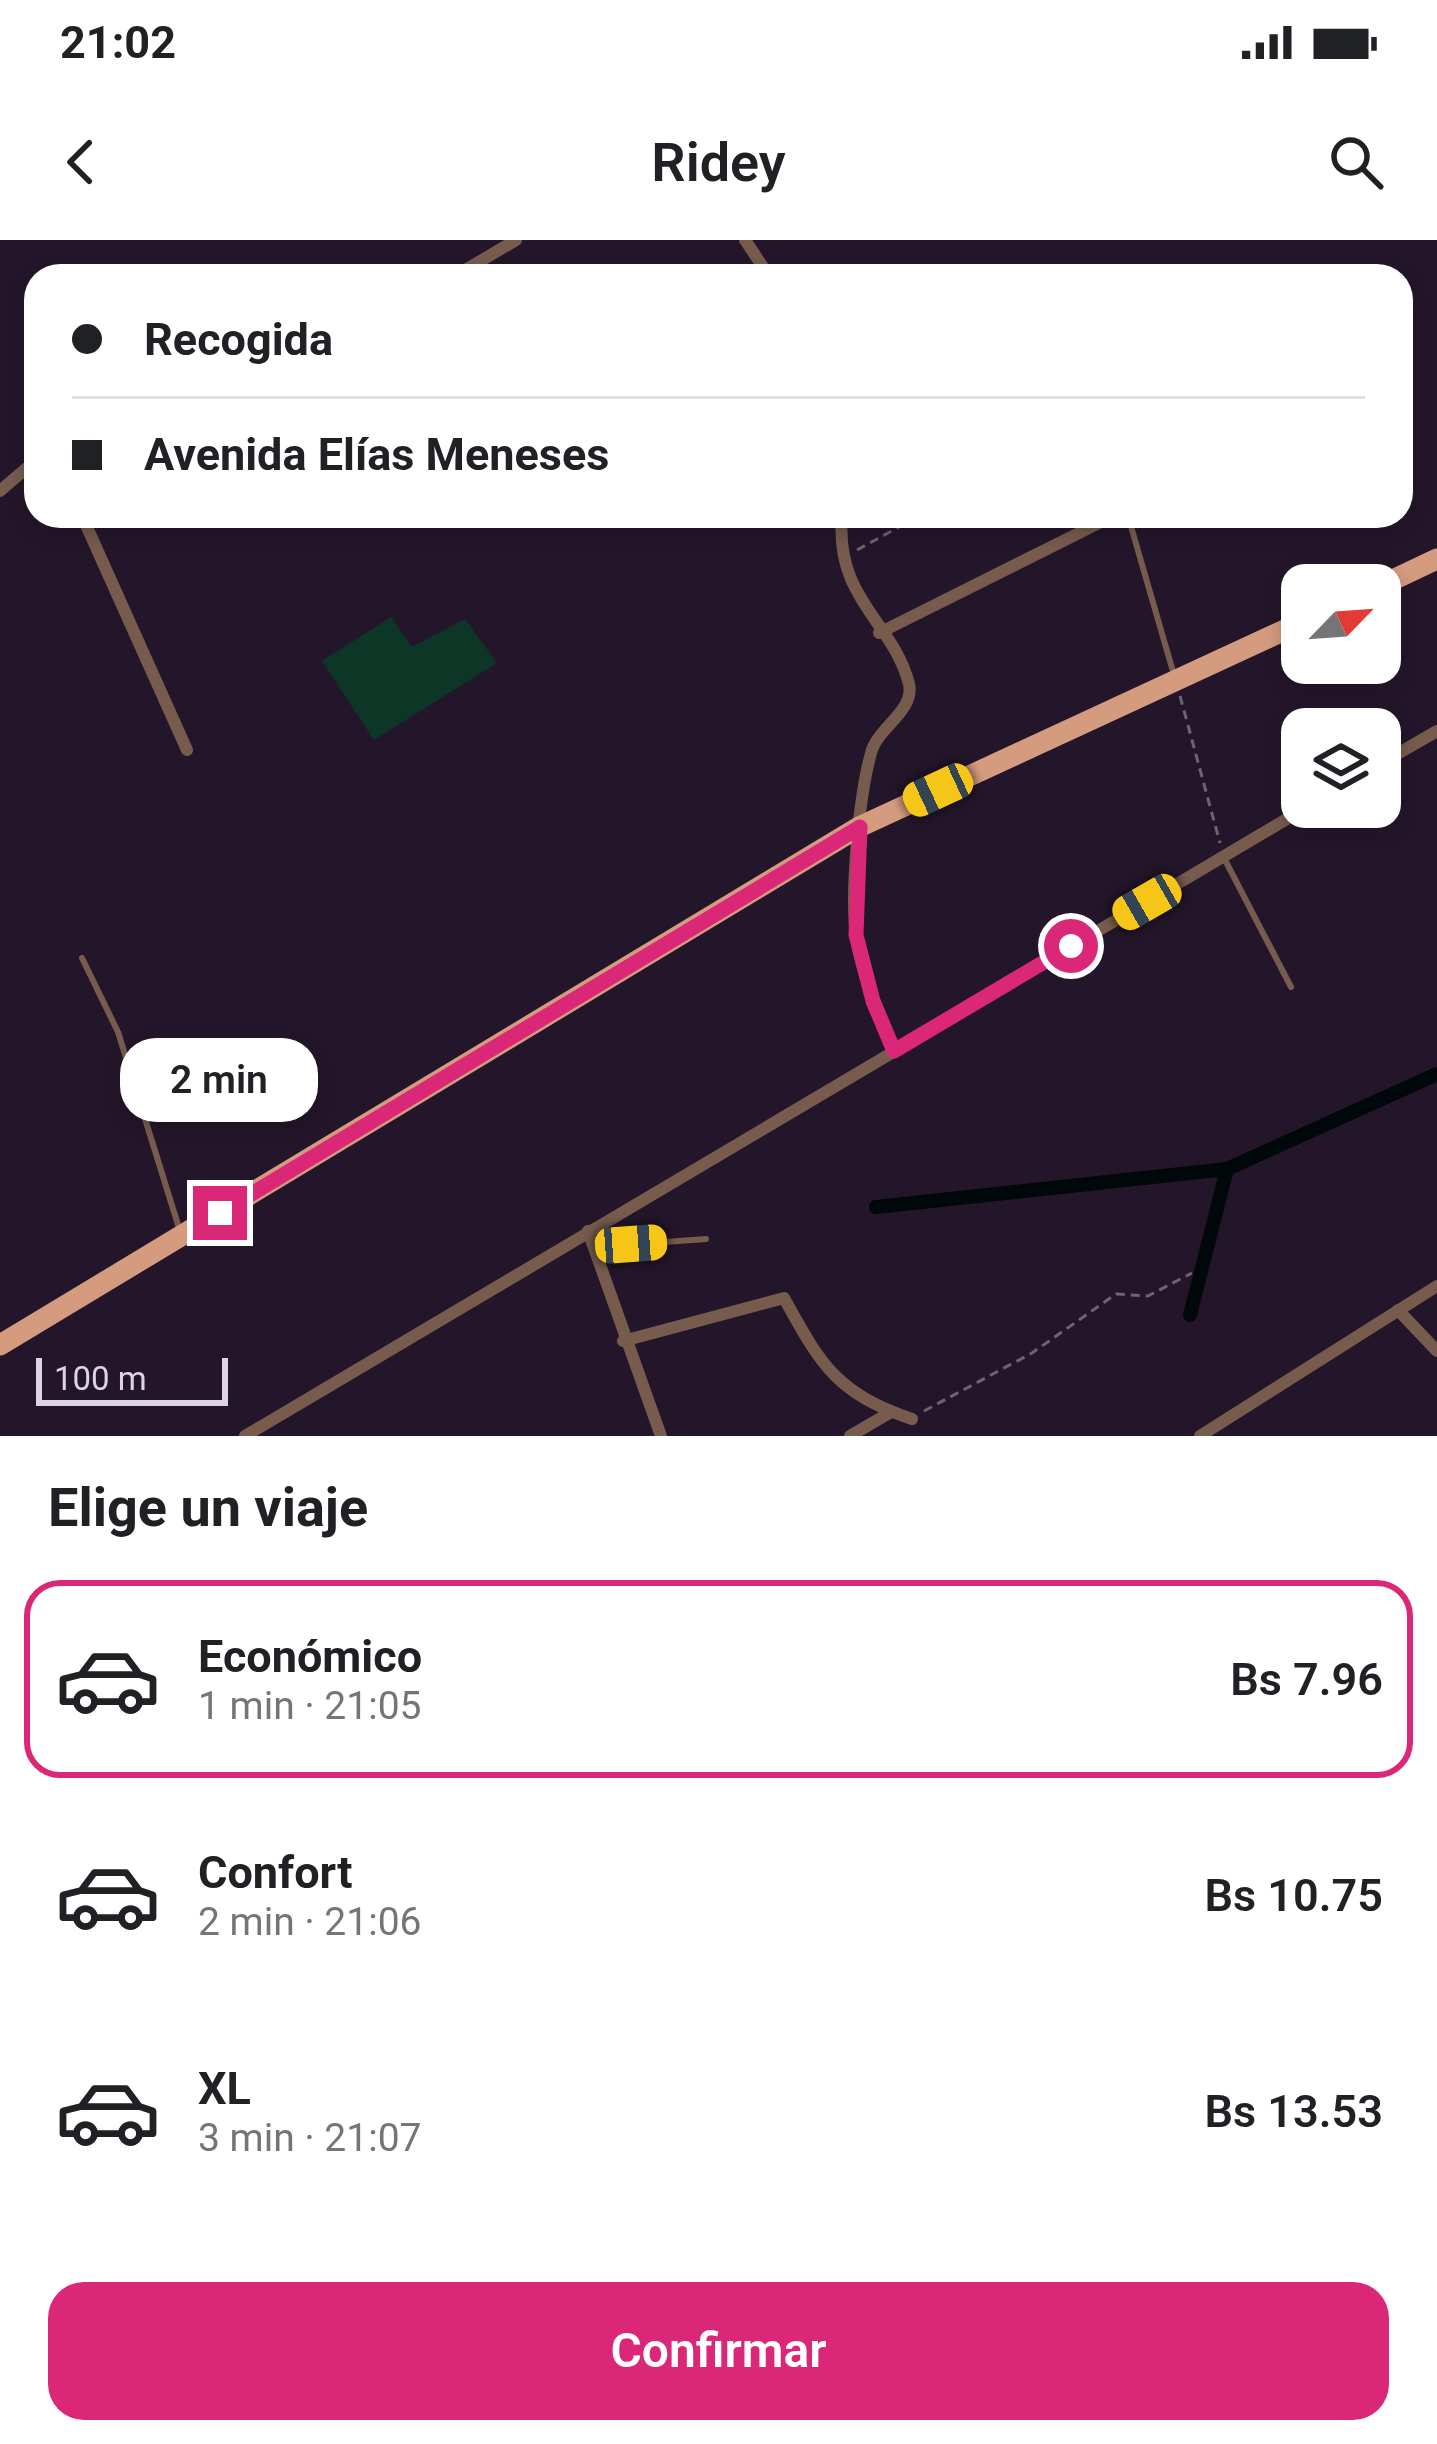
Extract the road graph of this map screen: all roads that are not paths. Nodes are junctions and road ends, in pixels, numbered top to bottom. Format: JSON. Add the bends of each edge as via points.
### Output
{"nodes":[{"id":1,"x":516,"y":240,"type":"edge"},
{"id":2,"x":475,"y":264,"type":"edge"},
{"id":3,"x":24,"y":470,"type":"edge"},
{"id":4,"x":0,"y":491,"type":"edge"},
{"id":5,"x":87,"y":528,"type":"edge"},
{"id":6,"x":842,"y":528,"type":"edge"},
{"id":7,"x":1089,"y":528,"type":"edge"},
{"id":8,"x":1131,"y":528,"type":"edge"},
{"id":9,"x":1437,"y":559,"type":"edge"},
{"id":10,"x":1401,"y":576,"type":"edge"},
{"id":11,"x":1281,"y":631,"type":"edge"},
{"id":12,"x":879,"y":633,"type":"junction"},
{"id":13,"x":1175,"y":678,"type":"junction"},
{"id":14,"x":1437,"y":731,"type":"edge"},
{"id":15,"x":187,"y":749,"type":"dead end"},
{"id":16,"x":1401,"y":752,"type":"edge"},
{"id":17,"x":1281,"y":822,"type":"edge"},
{"id":18,"x":860,"y":827,"type":"junction"},
{"id":19,"x":1223,"y":856,"type":"junction"},
{"id":20,"x":82,"y":958,"type":"dead end"},
{"id":21,"x":1292,"y":987,"type":"dead end"},
{"id":22,"x":894,"y":1051,"type":"junction"},
{"id":23,"x":588,"y":1231,"type":"junction"},
{"id":24,"x":182,"y":1237,"type":"junction"},
{"id":25,"x":706,"y":1239,"type":"dead end"},
{"id":26,"x":593,"y":1247,"type":"junction"},
{"id":27,"x":1437,"y":1286,"type":"edge"},
{"id":28,"x":1397,"y":1310,"type":"junction"},
{"id":29,"x":623,"y":1341,"type":"junction"},
{"id":30,"x":0,"y":1345,"type":"edge"},
{"id":31,"x":1437,"y":1351,"type":"edge"},
{"id":32,"x":891,"y":1412,"type":"junction"},
{"id":33,"x":912,"y":1419,"type":"road end"},
{"id":34,"x":245,"y":1436,"type":"edge"},
{"id":35,"x":661,"y":1436,"type":"edge"},
{"id":36,"x":850,"y":1436,"type":"edge"},
{"id":37,"x":1200,"y":1436,"type":"edge"}],
"edges":[{"from":1,"to":2,"type":"street"},
{"from":3,"to":4,"type":"street"},
{"from":5,"to":15,"type":"street"},
{"from":6,"to":12,"type":"street","via":[[850,581]]},
{"from":7,"to":12,"type":"street"},
{"from":8,"to":13,"type":"lane"},
{"from":9,"to":10,"type":"main road"},
{"from":11,"to":13,"type":"main road"},
{"from":12,"to":18,"type":"street","via":[[909,694],[875,742]]},
{"from":13,"to":18,"type":"main road"},
{"from":14,"to":16,"type":"street"},
{"from":17,"to":19,"type":"street"},
{"from":18,"to":22,"type":"street","via":[[856,935]]},
{"from":18,"to":24,"type":"main road"},
{"from":19,"to":21,"type":"lane"},
{"from":19,"to":22,"type":"street"},
{"from":20,"to":24,"type":"lane","via":[[118,1032]]},
{"from":22,"to":23,"type":"street"},
{"from":23,"to":26,"type":"street"},
{"from":23,"to":34,"type":"street"},
{"from":24,"to":30,"type":"main road"},
{"from":25,"to":26,"type":"lane"},
{"from":26,"to":29,"type":"street"},
{"from":27,"to":28,"type":"street"},
{"from":28,"to":31,"type":"street"},
{"from":28,"to":37,"type":"street"},
{"from":29,"to":32,"type":"street","via":[[784,1298],[823,1369]]},
{"from":29,"to":35,"type":"street"},
{"from":32,"to":33,"type":"street"},
{"from":32,"to":36,"type":"street"}]}
